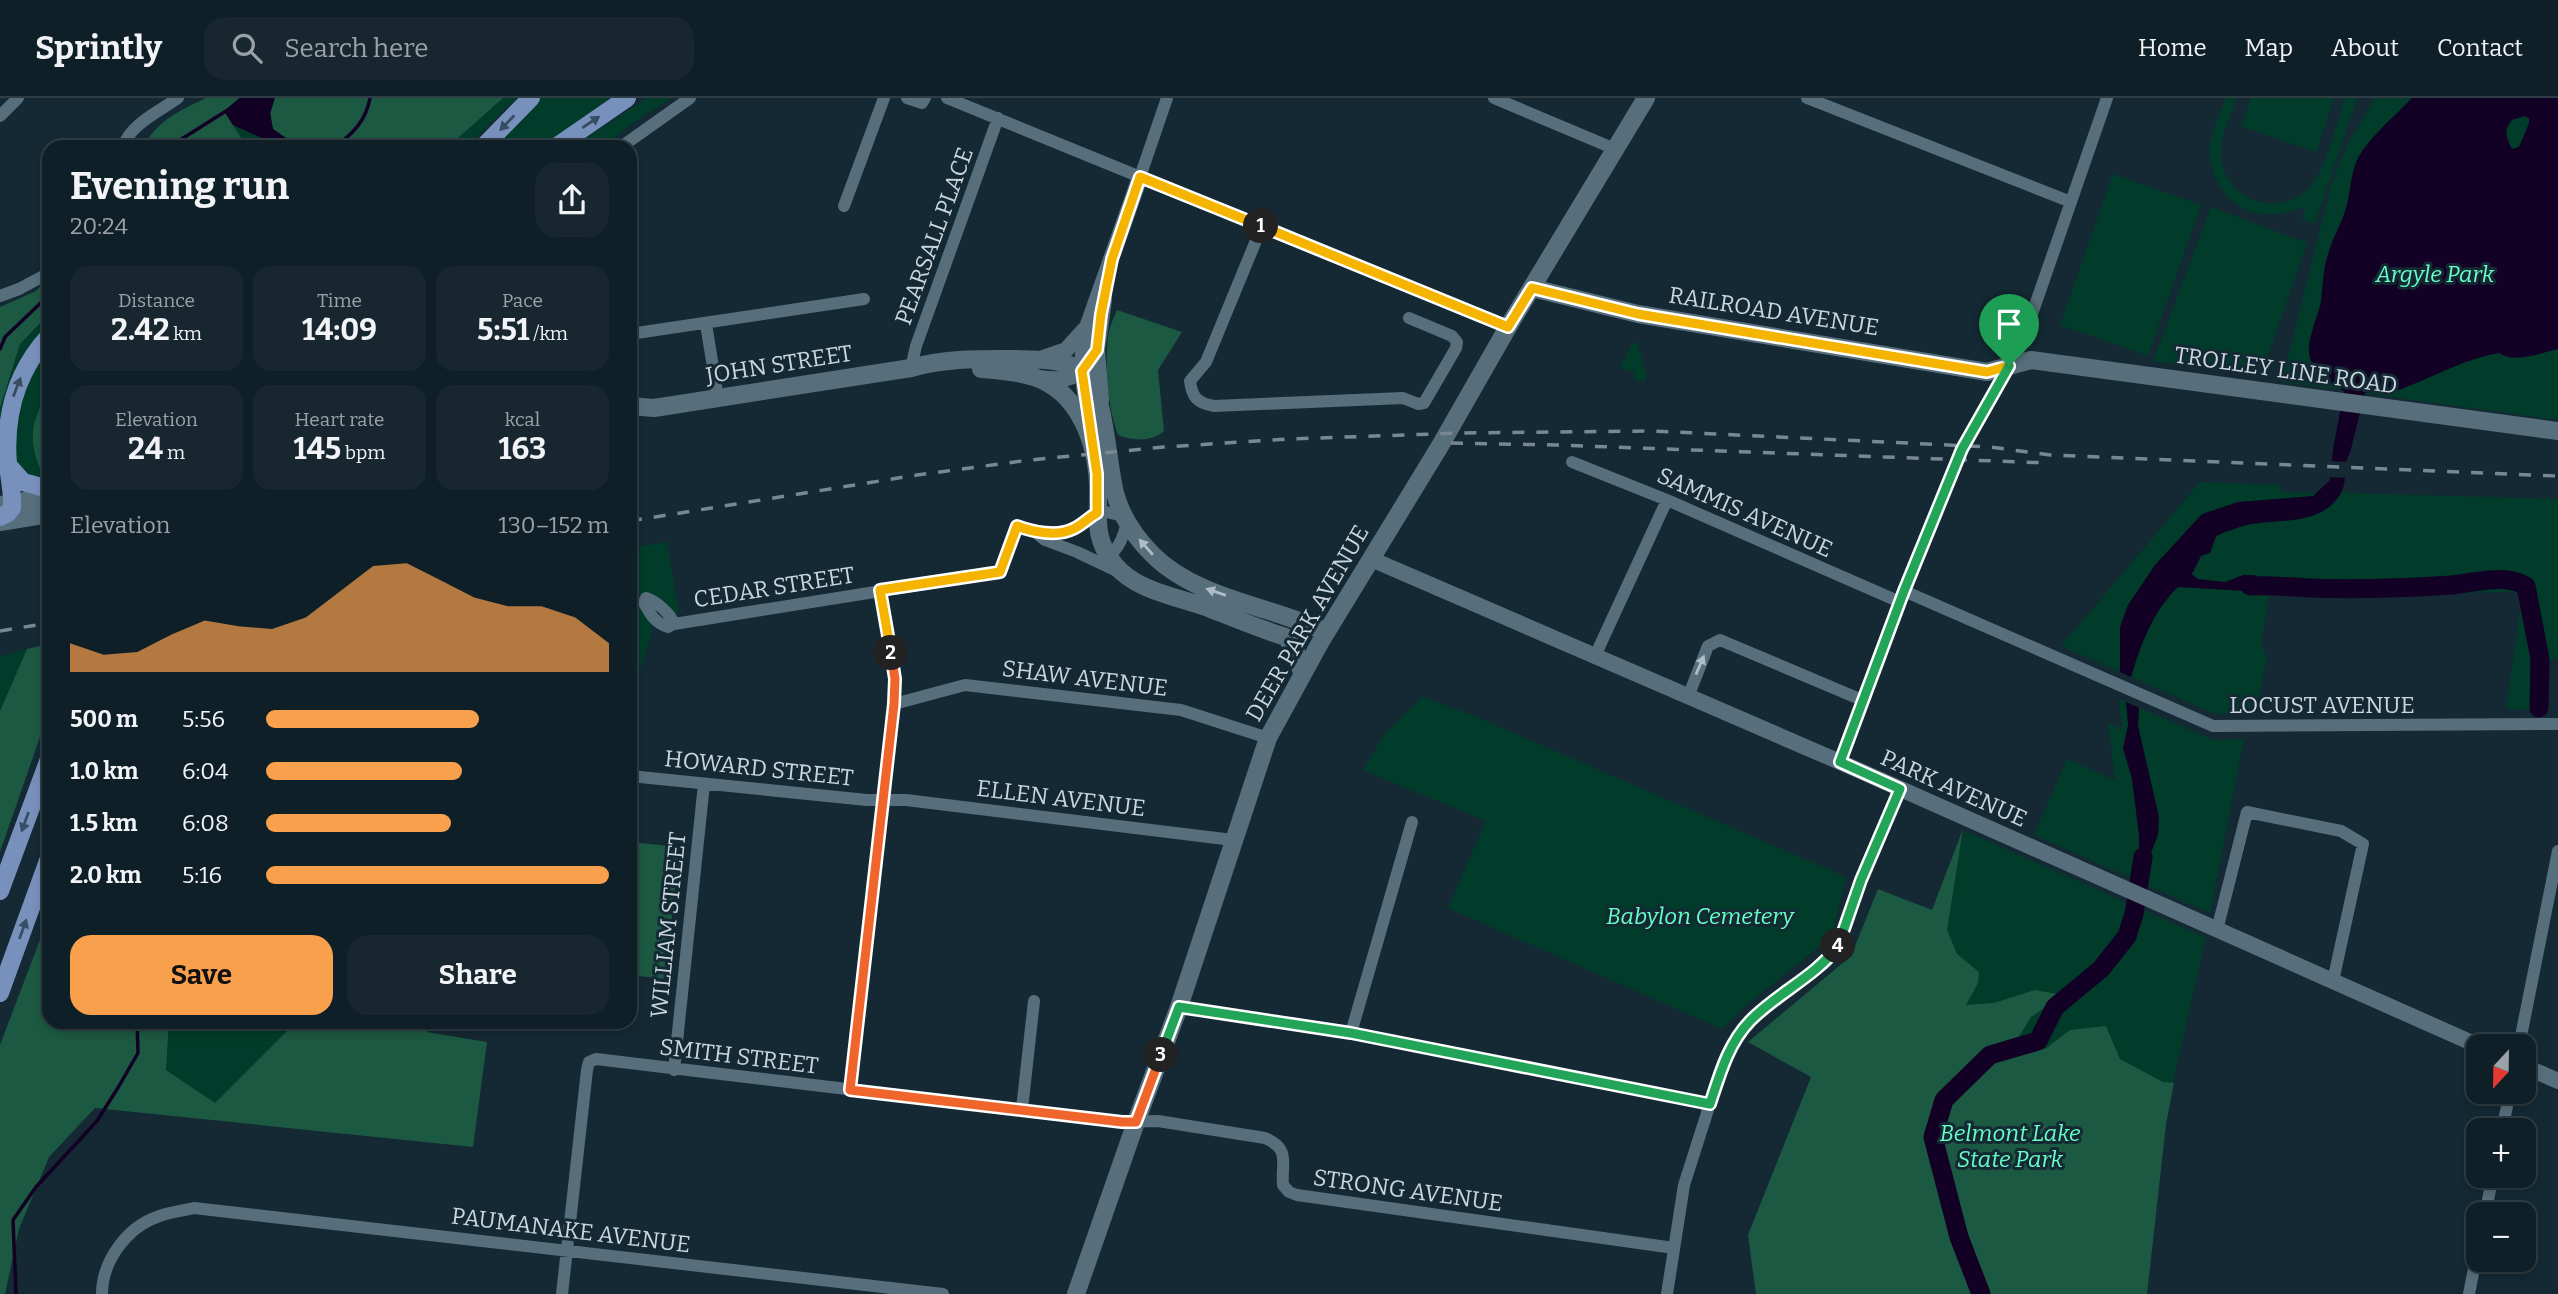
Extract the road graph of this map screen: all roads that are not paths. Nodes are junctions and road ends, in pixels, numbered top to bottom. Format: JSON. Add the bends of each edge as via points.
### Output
{"nodes":[{"id":1,"x":18,"y":98,"type":"edge"},
{"id":2,"x":178,"y":98,"type":"edge"},
{"id":3,"x":531,"y":98,"type":"edge"},
{"id":4,"x":627,"y":98,"type":"edge"},
{"id":5,"x":690,"y":98,"type":"edge"},
{"id":6,"x":884,"y":98,"type":"edge"},
{"id":7,"x":907,"y":98,"type":"edge"},
{"id":8,"x":925,"y":98,"type":"edge"},
{"id":9,"x":947,"y":98,"type":"edge"},
{"id":10,"x":1167,"y":98,"type":"edge"},
{"id":11,"x":1493,"y":98,"type":"edge"},
{"id":12,"x":1646,"y":98,"type":"edge"},
{"id":13,"x":1807,"y":98,"type":"edge"},
{"id":14,"x":2108,"y":98,"type":"edge"},
{"id":15,"x":0,"y":116,"type":"edge"},
{"id":16,"x":998,"y":118,"type":"junction"},
{"id":17,"x":125,"y":140,"type":"edge"},
{"id":18,"x":490,"y":140,"type":"edge"},
{"id":19,"x":566,"y":140,"type":"edge"},
{"id":20,"x":631,"y":140,"type":"edge"},
{"id":21,"x":1615,"y":149,"type":"junction"},
{"id":22,"x":1140,"y":177,"type":"junction"},
{"id":23,"x":2071,"y":202,"type":"junction"},
{"id":24,"x":844,"y":205,"type":"dead end"},
{"id":25,"x":1262,"y":226,"type":"junction"},
{"id":26,"x":1112,"y":259,"type":"junction"},
{"id":27,"x":42,"y":276,"type":"edge"},
{"id":28,"x":1532,"y":288,"type":"junction"},
{"id":29,"x":0,"y":296,"type":"edge"},
{"id":30,"x":864,"y":299,"type":"dead end"},
{"id":31,"x":1409,"y":318,"type":"dead end"},
{"id":32,"x":706,"y":324,"type":"junction"},
{"id":33,"x":1508,"y":327,"type":"junction"},
{"id":34,"x":1086,"y":328,"type":"junction"},
{"id":35,"x":637,"y":333,"type":"edge"},
{"id":36,"x":42,"y":346,"type":"edge"},
{"id":37,"x":1097,"y":350,"type":"junction"},
{"id":38,"x":2009,"y":366,"type":"junction"},
{"id":39,"x":911,"y":368,"type":"junction"},
{"id":40,"x":1034,"y":368,"type":"junction"},
{"id":41,"x":1082,"y":371,"type":"junction"},
{"id":42,"x":718,"y":398,"type":"junction"},
{"id":43,"x":637,"y":407,"type":"edge"},
{"id":44,"x":654,"y":408,"type":"junction"},
{"id":45,"x":637,"y":416,"type":"edge"},
{"id":46,"x":1102,"y":416,"type":"junction"},
{"id":47,"x":2558,"y":431,"type":"edge"},
{"id":48,"x":1091,"y":440,"type":"junction"},
{"id":49,"x":1572,"y":462,"type":"dead end"},
{"id":50,"x":8,"y":465,"type":"junction"},
{"id":51,"x":42,"y":487,"type":"edge"},
{"id":52,"x":42,"y":499,"type":"edge"},
{"id":53,"x":1667,"y":500,"type":"junction"},
{"id":54,"x":3,"y":512,"type":"edge"},
{"id":55,"x":1097,"y":513,"type":"junction"},
{"id":56,"x":42,"y":514,"type":"edge"},
{"id":57,"x":1127,"y":521,"type":"junction"},
{"id":58,"x":1035,"y":532,"type":"junction"},
{"id":59,"x":1102,"y":559,"type":"junction"},
{"id":60,"x":1371,"y":559,"type":"junction"},
{"id":61,"x":880,"y":590,"type":"junction"},
{"id":62,"x":1902,"y":596,"type":"junction"},
{"id":63,"x":1211,"y":609,"type":"junction"},
{"id":64,"x":674,"y":624,"type":"dead end"},
{"id":65,"x":1324,"y":637,"type":"junction"},
{"id":66,"x":1595,"y":656,"type":"junction"},
{"id":67,"x":1302,"y":673,"type":"junction"},
{"id":68,"x":1688,"y":697,"type":"junction"},
{"id":69,"x":1862,"y":700,"type":"junction"},
{"id":70,"x":894,"y":704,"type":"junction"},
{"id":71,"x":2558,"y":724,"type":"edge"},
{"id":72,"x":1268,"y":738,"type":"junction"},
{"id":73,"x":1840,"y":762,"type":"junction"},
{"id":74,"x":42,"y":777,"type":"edge"},
{"id":75,"x":637,"y":777,"type":"edge"},
{"id":76,"x":704,"y":784,"type":"junction"},
{"id":77,"x":1900,"y":789,"type":"junction"},
{"id":78,"x":884,"y":801,"type":"junction"},
{"id":79,"x":1412,"y":822,"type":"dead end"},
{"id":80,"x":1233,"y":839,"type":"junction"},
{"id":81,"x":2558,"y":850,"type":"edge"},
{"id":82,"x":42,"y":878,"type":"edge"},
{"id":83,"x":0,"y":891,"type":"edge"},
{"id":84,"x":2217,"y":930,"type":"junction"},
{"id":85,"x":2333,"y":981,"type":"junction"},
{"id":86,"x":0,"y":993,"type":"edge"},
{"id":87,"x":1034,"y":1001,"type":"dead end"},
{"id":88,"x":1179,"y":1007,"type":"junction"},
{"id":89,"x":1351,"y":1033,"type":"junction"},
{"id":90,"x":2521,"y":1034,"type":"edge"},
{"id":91,"x":2466,"y":1040,"type":"edge"},
{"id":92,"x":674,"y":1070,"type":"junction"},
{"id":93,"x":2536,"y":1071,"type":"edge"},
{"id":94,"x":2558,"y":1081,"type":"edge"},
{"id":95,"x":850,"y":1090,"type":"junction"},
{"id":96,"x":1710,"y":1104,"type":"junction"},
{"id":97,"x":1022,"y":1109,"type":"junction"},
{"id":98,"x":1136,"y":1122,"type":"junction"},
{"id":99,"x":1674,"y":1248,"type":"junction"},
{"id":100,"x":568,"y":1251,"type":"junction"},
{"id":101,"x":2473,"y":1272,"type":"edge"},
{"id":102,"x":102,"y":1294,"type":"edge"},
{"id":103,"x":562,"y":1294,"type":"edge"},
{"id":104,"x":943,"y":1294,"type":"edge"},
{"id":105,"x":1076,"y":1294,"type":"edge"},
{"id":106,"x":1667,"y":1294,"type":"edge"},
{"id":107,"x":2469,"y":1294,"type":"edge"}],
"edges":[{"from":1,"to":15,"type":"street"},
{"from":2,"to":17,"type":"street"},
{"from":3,"to":18,"type":"main road","one_way":true},
{"from":19,"to":4,"type":"main road","one_way":true},
{"from":5,"to":20,"type":"street"},
{"from":6,"to":24,"type":"street"},
{"from":7,"to":8,"type":"street","via":[[922,103]]},
{"from":9,"to":16,"type":"street"},
{"from":10,"to":22,"type":"street"},
{"from":11,"to":21,"type":"street"},
{"from":12,"to":21,"type":"main road","name":"DEER PARK AVENUE"},
{"from":13,"to":23,"type":"street","via":[[1844,106]]},
{"from":14,"to":23,"type":"street"},
{"from":16,"to":22,"type":"street"},
{"from":16,"to":39,"type":"street","name":"PEARSALL PLACE"},
{"from":21,"to":28,"type":"main road","name":"DEER PARK AVENUE"},
{"from":22,"to":25,"type":"street"},
{"from":22,"to":26,"type":"street"},
{"from":23,"to":38,"type":"street","via":[[2022,343]]},
{"from":25,"to":31,"type":"street","via":[[1206,362],[1190,380],[1199,402],[1214,406],[1402,398],[1424,403],[1457,342]]},
{"from":25,"to":33,"type":"street"},
{"from":26,"to":34,"type":"street"},
{"from":26,"to":37,"type":"street"},
{"from":27,"to":29,"type":"street"},
{"from":28,"to":33,"type":"main road","name":"DEER PARK AVENUE"},
{"from":28,"to":38,"type":"main road","name":"RAILROAD AVENUE","via":[[1638,314],[1987,372]]},
{"from":30,"to":32,"type":"street"},
{"from":32,"to":35,"type":"street"},
{"from":32,"to":42,"type":"street"},
{"from":33,"to":60,"type":"main road","name":"DEER PARK AVENUE"},
{"from":34,"to":40,"type":"street","name":"JOHN STREET","via":[[1066,350]]},
{"from":34,"to":41,"type":"street"},
{"from":50,"to":36,"type":"main road","one_way":true,"via":[[12,401],[23,373]]},
{"from":37,"to":41,"type":"street"},
{"from":37,"to":46,"type":"street"},
{"from":38,"to":47,"type":"main road","name":"TROLLEY LINE ROAD","via":[[2031,360]]},
{"from":38,"to":62,"type":"street","via":[[1962,449]]},
{"from":39,"to":40,"type":"main road","name":"JOHN STREET"},
{"from":39,"to":42,"type":"main road","name":"JOHN STREET"},
{"from":40,"to":41,"type":"main road","name":"JOHN STREET","via":[[1068,364]]},
{"from":40,"to":48,"type":"main road","name":"JOHN STREET","via":[[1070,401]]},
{"from":41,"to":46,"type":"main road","via":[[1093,384]]},
{"from":41,"to":48,"type":"street"},
{"from":42,"to":44,"type":"main road","name":"JOHN STREET"},
{"from":43,"to":44,"type":"main road","name":"JOHN STREET"},
{"from":44,"to":45,"type":"main road","name":"JOHN STREET"},
{"from":46,"to":57,"type":"main road","via":[[1112,480]]},
{"from":48,"to":55,"type":"main road","name":"JOHN STREET"},
{"from":49,"to":53,"type":"street","name":"SAMMIS AVENUE"},
{"from":50,"to":51,"type":"main road","via":[[23,482]]},
{"from":50,"to":54,"type":"main road"},
{"from":52,"to":54,"type":"main road"},
{"from":53,"to":62,"type":"street","name":"SAMMIS AVENUE"},
{"from":53,"to":66,"type":"street"},
{"from":54,"to":56,"type":"main road"},
{"from":55,"to":57,"type":"street","via":[[1109,512]]},
{"from":55,"to":58,"type":"street","via":[[1072,530]]},
{"from":55,"to":59,"type":"main road","name":"JOHN STREET"},
{"from":57,"to":59,"type":"street","via":[[1123,538]]},
{"from":65,"to":57,"type":"main road","one_way":true,"via":[[1169,569]]},
{"from":58,"to":59,"type":"street","via":[[1045,540]]},
{"from":58,"to":61,"type":"street","name":"CEDAR STREET","via":[[1017,526],[1000,572]]},
{"from":59,"to":63,"type":"main road","via":[[1149,587]]},
{"from":60,"to":65,"type":"main road","name":"DEER PARK AVENUE"},
{"from":60,"to":66,"type":"street","name":"PARK AVENUE"},
{"from":61,"to":64,"type":"street","name":"CEDAR STREET"},
{"from":61,"to":70,"type":"street","via":[[895,679]]},
{"from":62,"to":69,"type":"street"},
{"from":62,"to":71,"type":"street","name":"LOCUST AVENUE","via":[[2213,726]]},
{"from":63,"to":65,"type":"main road"},
{"from":63,"to":67,"type":"main road","via":[[1286,637]]},
{"from":65,"to":67,"type":"main road","name":"DEER PARK AVENUE"},
{"from":66,"to":68,"type":"street","name":"PARK AVENUE"},
{"from":67,"to":72,"type":"main road","name":"DEER PARK AVENUE"},
{"from":68,"to":69,"type":"street","one_way":true,"via":[[1708,646],[1720,640]]},
{"from":68,"to":73,"type":"street","name":"PARK AVENUE"},
{"from":69,"to":73,"type":"street"},
{"from":70,"to":72,"type":"street","name":"SHAW AVENUE","via":[[965,685],[1181,710]]},
{"from":70,"to":78,"type":"street"},
{"from":72,"to":80,"type":"main road","name":"DEER PARK AVENUE"},
{"from":73,"to":77,"type":"street","name":"PARK AVENUE"},
{"from":74,"to":83,"type":"main road","one_way":true},
{"from":75,"to":76,"type":"street","name":"HOWARD STREET"},
{"from":76,"to":78,"type":"street","name":"HOWARD STREET"},
{"from":76,"to":92,"type":"street","name":"WILLIAM STREET"},
{"from":77,"to":84,"type":"street","name":"PARK AVENUE"},
{"from":77,"to":96,"type":"street","via":[[1861,880],[1840,944],[1828,960],[1751,1020],[1730,1048]]},
{"from":78,"to":80,"type":"street","name":"ELLEN AVENUE"},
{"from":78,"to":95,"type":"street"},
{"from":79,"to":89,"type":"street"},
{"from":80,"to":88,"type":"main road","name":"DEER PARK AVENUE"},
{"from":81,"to":90,"type":"street"},
{"from":86,"to":82,"type":"main road","one_way":true},
{"from":84,"to":85,"type":"street","name":"PARK AVENUE"},
{"from":84,"to":85,"type":"street","via":[[2248,812],[2341,831],[2363,844]]},
{"from":85,"to":91,"type":"street","name":"PARK AVENUE"},
{"from":87,"to":97,"type":"street"},
{"from":88,"to":89,"type":"street"},
{"from":88,"to":98,"type":"main road","name":"DEER PARK AVENUE"},
{"from":89,"to":96,"type":"street"},
{"from":92,"to":95,"type":"street","name":"SMITH STREET"},
{"from":92,"to":100,"type":"street","name":"SMITH STREET","via":[[596,1059],[589,1062]]},
{"from":93,"to":94,"type":"street"},
{"from":95,"to":97,"type":"street","name":"SMITH STREET"},
{"from":96,"to":99,"type":"street","via":[[1684,1185]]},
{"from":97,"to":98,"type":"street","name":"SMITH STREET"},
{"from":98,"to":99,"type":"street","name":"STRONG AVENUE","via":[[1158,1121],[1265,1138],[1282,1152],[1283,1185],[1297,1195]]},
{"from":98,"to":105,"type":"main road","name":"DEER PARK AVENUE"},
{"from":99,"to":106,"type":"street"},
{"from":100,"to":102,"type":"street","name":"PAUMANAKE AVENUE","via":[[194,1208],[157,1217],[124,1239],[109,1262]]},
{"from":100,"to":103,"type":"street"},
{"from":100,"to":104,"type":"street","name":"PAUMANAKE AVENUE"},
{"from":101,"to":107,"type":"street"}]}
